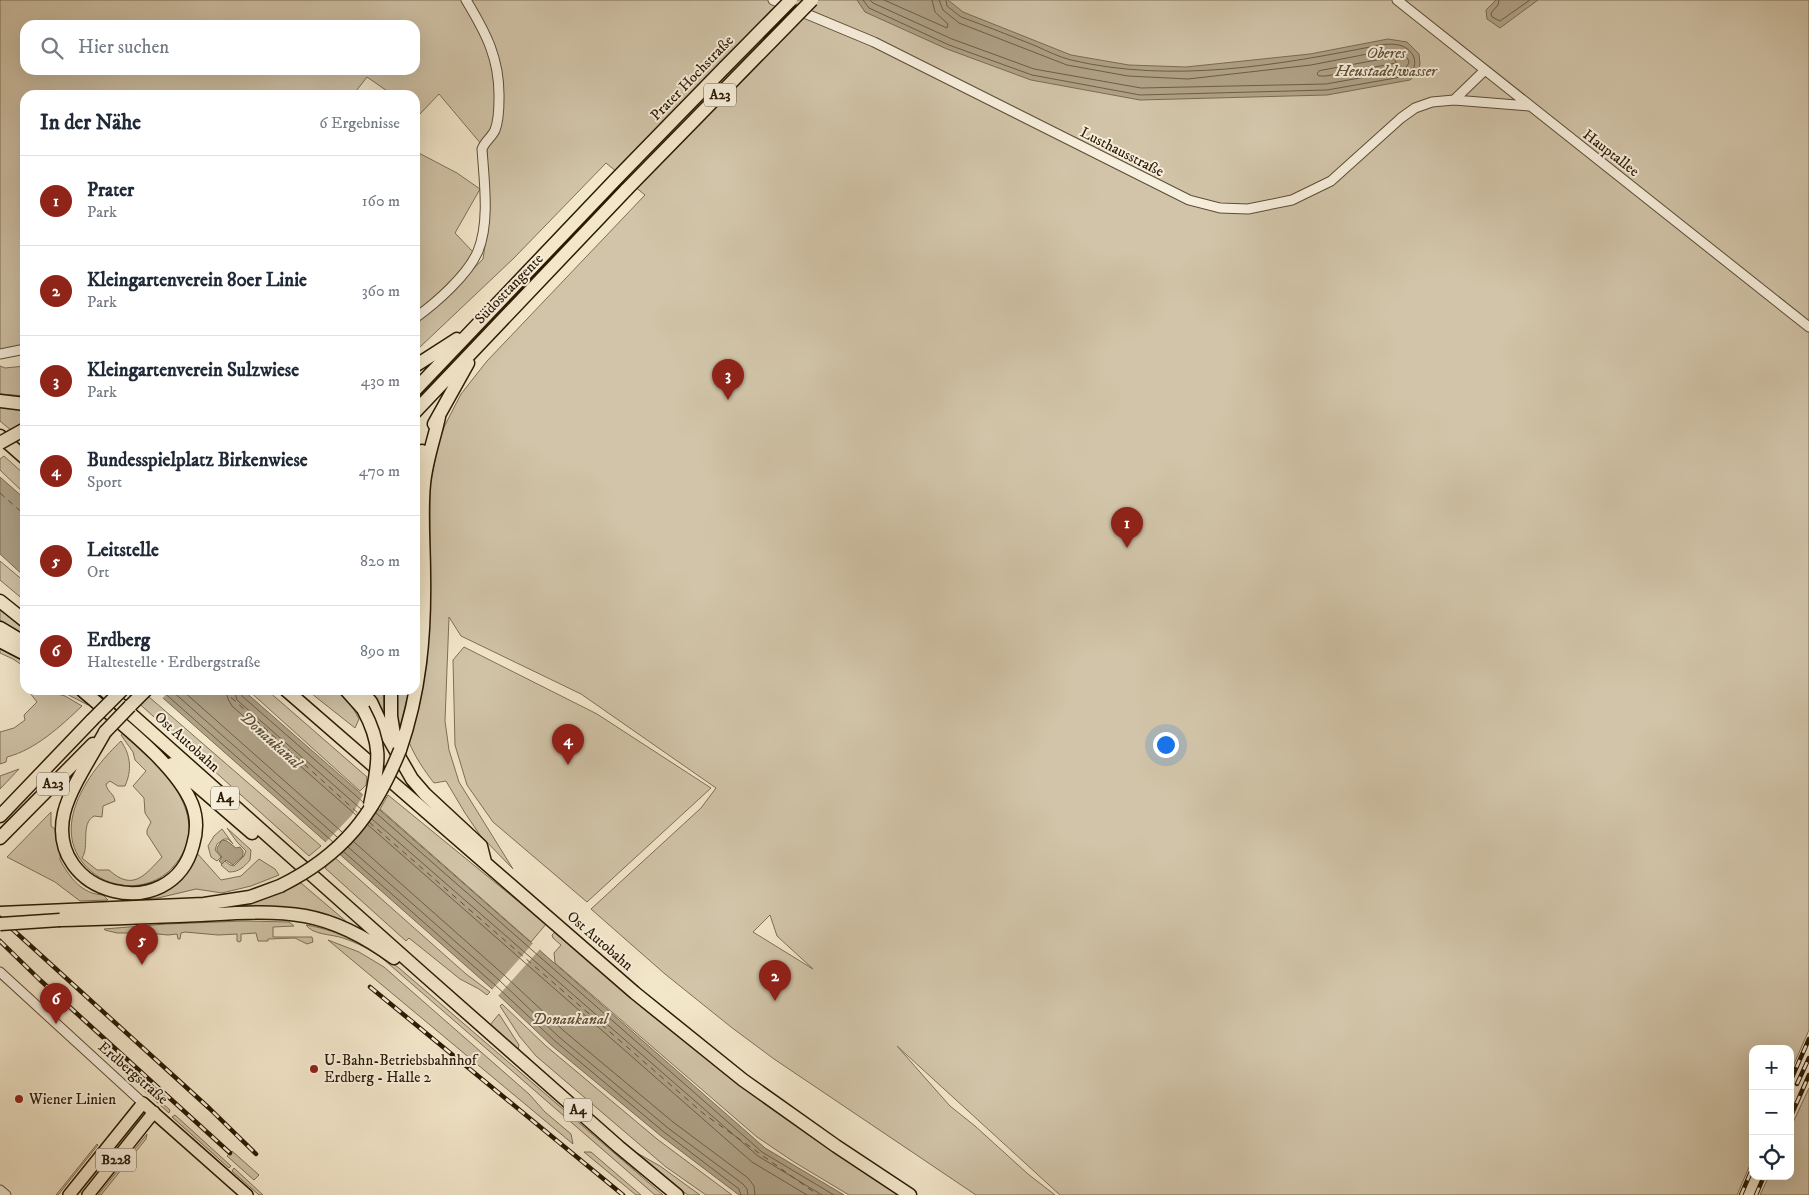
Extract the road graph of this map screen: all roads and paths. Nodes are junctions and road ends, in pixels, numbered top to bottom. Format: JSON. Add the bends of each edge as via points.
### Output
{"nodes":[{"id":1,"x":466,"y":0,"type":"edge"},
{"id":2,"x":773,"y":0,"type":"edge"},
{"id":3,"x":791,"y":0,"type":"edge"},
{"id":4,"x":812,"y":0,"type":"edge"},
{"id":5,"x":1397,"y":0,"type":"edge"},
{"id":6,"x":1485,"y":70,"type":"junction"},
{"id":7,"x":1454,"y":100,"type":"junction"},
{"id":8,"x":1529,"y":106,"type":"junction"},
{"id":9,"x":616,"y":178,"type":"joint"},
{"id":10,"x":627,"y":189,"type":"joint"},
{"id":11,"x":420,"y":314,"type":"edge"},
{"id":12,"x":476,"y":326,"type":"junction"},
{"id":13,"x":1809,"y":327,"type":"edge"},
{"id":14,"x":478,"y":345,"type":"junction"},
{"id":15,"x":20,"y":350,"type":"edge"},
{"id":16,"x":0,"y":354,"type":"edge"},
{"id":17,"x":420,"y":354,"type":"edge"},
{"id":18,"x":420,"y":363,"type":"edge"},
{"id":19,"x":420,"y":385,"type":"edge"},
{"id":20,"x":0,"y":401,"type":"edge"},
{"id":21,"x":20,"y":403,"type":"edge"},
{"id":22,"x":420,"y":407,"type":"edge"},
{"id":23,"x":439,"y":417,"type":"junction"},
{"id":24,"x":20,"y":432,"type":"edge"},
{"id":25,"x":0,"y":436,"type":"edge"},
{"id":26,"x":0,"y":443,"type":"edge"},
{"id":27,"x":20,"y":451,"type":"edge"},
{"id":28,"x":420,"y":460,"type":"edge"},
{"id":29,"x":0,"y":600,"type":"edge"},
{"id":30,"x":20,"y":617,"type":"edge"},
{"id":31,"x":0,"y":628,"type":"edge"},
{"id":32,"x":20,"y":640,"type":"edge"},
{"id":33,"x":0,"y":642,"type":"edge"},
{"id":34,"x":20,"y":652,"type":"edge"},
{"id":35,"x":420,"y":668,"type":"edge"},
{"id":36,"x":88,"y":695,"type":"edge"},
{"id":37,"x":95,"y":695,"type":"edge"},
{"id":38,"x":110,"y":695,"type":"edge"},
{"id":39,"x":117,"y":695,"type":"edge"},
{"id":40,"x":141,"y":695,"type":"edge"},
{"id":41,"x":292,"y":695,"type":"edge"},
{"id":42,"x":350,"y":695,"type":"edge"},
{"id":43,"x":365,"y":695,"type":"edge"},
{"id":44,"x":391,"y":695,"type":"edge"},
{"id":45,"x":415,"y":695,"type":"edge"},
{"id":46,"x":105,"y":732,"type":"junction"},
{"id":47,"x":397,"y":755,"type":"junction"},
{"id":48,"x":368,"y":814,"type":"junction"},
{"id":49,"x":0,"y":816,"type":"edge"},
{"id":50,"x":1,"y":837,"type":"edge"},
{"id":51,"x":485,"y":862,"type":"junction"},
{"id":52,"x":0,"y":913,"type":"edge"},
{"id":53,"x":0,"y":924,"type":"edge"},
{"id":54,"x":0,"y":972,"type":"edge"},
{"id":55,"x":423,"y":974,"type":"junction"},
{"id":56,"x":143,"y":1102,"type":"junction"},
{"id":57,"x":154,"y":1112,"type":"junction"},
{"id":58,"x":0,"y":1190,"type":"edge"},
{"id":59,"x":6,"y":1195,"type":"edge"},
{"id":60,"x":69,"y":1195,"type":"edge"},
{"id":61,"x":88,"y":1195,"type":"edge"},
{"id":62,"x":247,"y":1195,"type":"edge"},
{"id":63,"x":677,"y":1195,"type":"edge"},
{"id":64,"x":910,"y":1195,"type":"edge"}],
"edges":[{"from":1,"to":11,"type":"street","via":[[488,39],[497,65],[495,131],[482,149],[484,228],[475,257],[461,276]]},
{"from":2,"to":7,"type":"street","name":"Lusthausstraße","via":[[874,42],[1189,200],[1220,208],[1248,209],[1292,200],[1330,181],[1415,108]]},
{"from":3,"to":9,"type":"highway","name":"Prater Hochstraße","number":"A23","bridge":true},
{"from":4,"to":10,"type":"highway","name":"Prater Hochstraße","number":"A23","bridge":true},
{"from":5,"to":6,"type":"street","name":"Hauptallee"},
{"from":6,"to":7,"type":"street"},
{"from":6,"to":8,"type":"street","name":"Hauptallee"},
{"from":7,"to":8,"type":"street","name":"Lusthausstraße"},
{"from":8,"to":13,"type":"street","name":"Hauptallee"},
{"from":9,"to":12,"type":"highway","name":"Südosttangente","number":"A23"},
{"from":10,"to":14,"type":"highway","name":"Südosttangente","number":"A23"},
{"from":12,"to":17,"type":"highway"},
{"from":12,"to":18,"type":"highway"},
{"from":12,"to":19,"type":"highway","name":"Südosttangente","number":"A23"},
{"from":14,"to":22,"type":"highway","name":"Südosttangente","number":"A23"},
{"from":14,"to":23,"type":"highway"},
{"from":15,"to":16,"type":"street"},
{"from":20,"to":21,"type":"highway"},
{"from":23,"to":28,"type":"highway","via":[[430,429]]},
{"from":23,"to":35,"type":"highway","bridge":true,"via":[[424,484],[424,608]]},
{"from":24,"to":26,"type":"highway","bridge":true},
{"from":25,"to":27,"type":"highway"},
{"from":29,"to":30,"type":"highway"},
{"from":31,"to":32,"type":"highway"},
{"from":33,"to":34,"type":"highway"},
{"from":36,"to":46,"type":"highway","via":[[166,766],[192,805],[196,829],[188,860],[172,879],[150,891],[124,894],[106,890],[88,880],[76,868],[65,846],[62,830],[67,805]]},
{"from":37,"to":55,"type":"highway","via":[[225,810]]},
{"from":38,"to":55,"type":"highway","name":"Ost Autobahn","number":"A4"},
{"from":39,"to":49,"type":"highway","number":"A23","bridge":true},
{"from":40,"to":46,"type":"highway","number":"A23","bridge":true},
{"from":41,"to":51,"type":"highway","name":"Ost Autobahn"},
{"from":42,"to":48,"type":"highway","bridge":true,"via":[[363,709],[375,737],[378,769]]},
{"from":43,"to":47,"type":"highway"},
{"from":44,"to":47,"type":"highway"},
{"from":45,"to":48,"type":"highway","bridge":true,"via":[[409,725],[393,769]]},
{"from":46,"to":50,"type":"highway","number":"A23"},
{"from":47,"to":51,"type":"highway","via":[[418,787],[481,846]]},
{"from":48,"to":52,"type":"highway","bridge":true,"via":[[334,852],[310,870],[250,897],[218,903]]},
{"from":51,"to":64,"type":"highway","name":"Ost Autobahn","via":[[635,993],[743,1080]]},
{"from":53,"to":55,"type":"highway","bridge":true,"via":[[222,914],[305,916],[364,937],[414,974]]},
{"from":54,"to":56,"type":"street","name":"Erdbergstraße"},
{"from":55,"to":63,"type":"highway","name":"Ost Autobahn","number":"A4"},
{"from":56,"to":57,"type":"main road","name":"Erdbergstraße"},
{"from":56,"to":60,"type":"main road","number":"B228"},
{"from":57,"to":61,"type":"main road","number":"B228"},
{"from":57,"to":62,"type":"main road","name":"Erdbergstraße"},
{"from":58,"to":59,"type":"street"}]}
